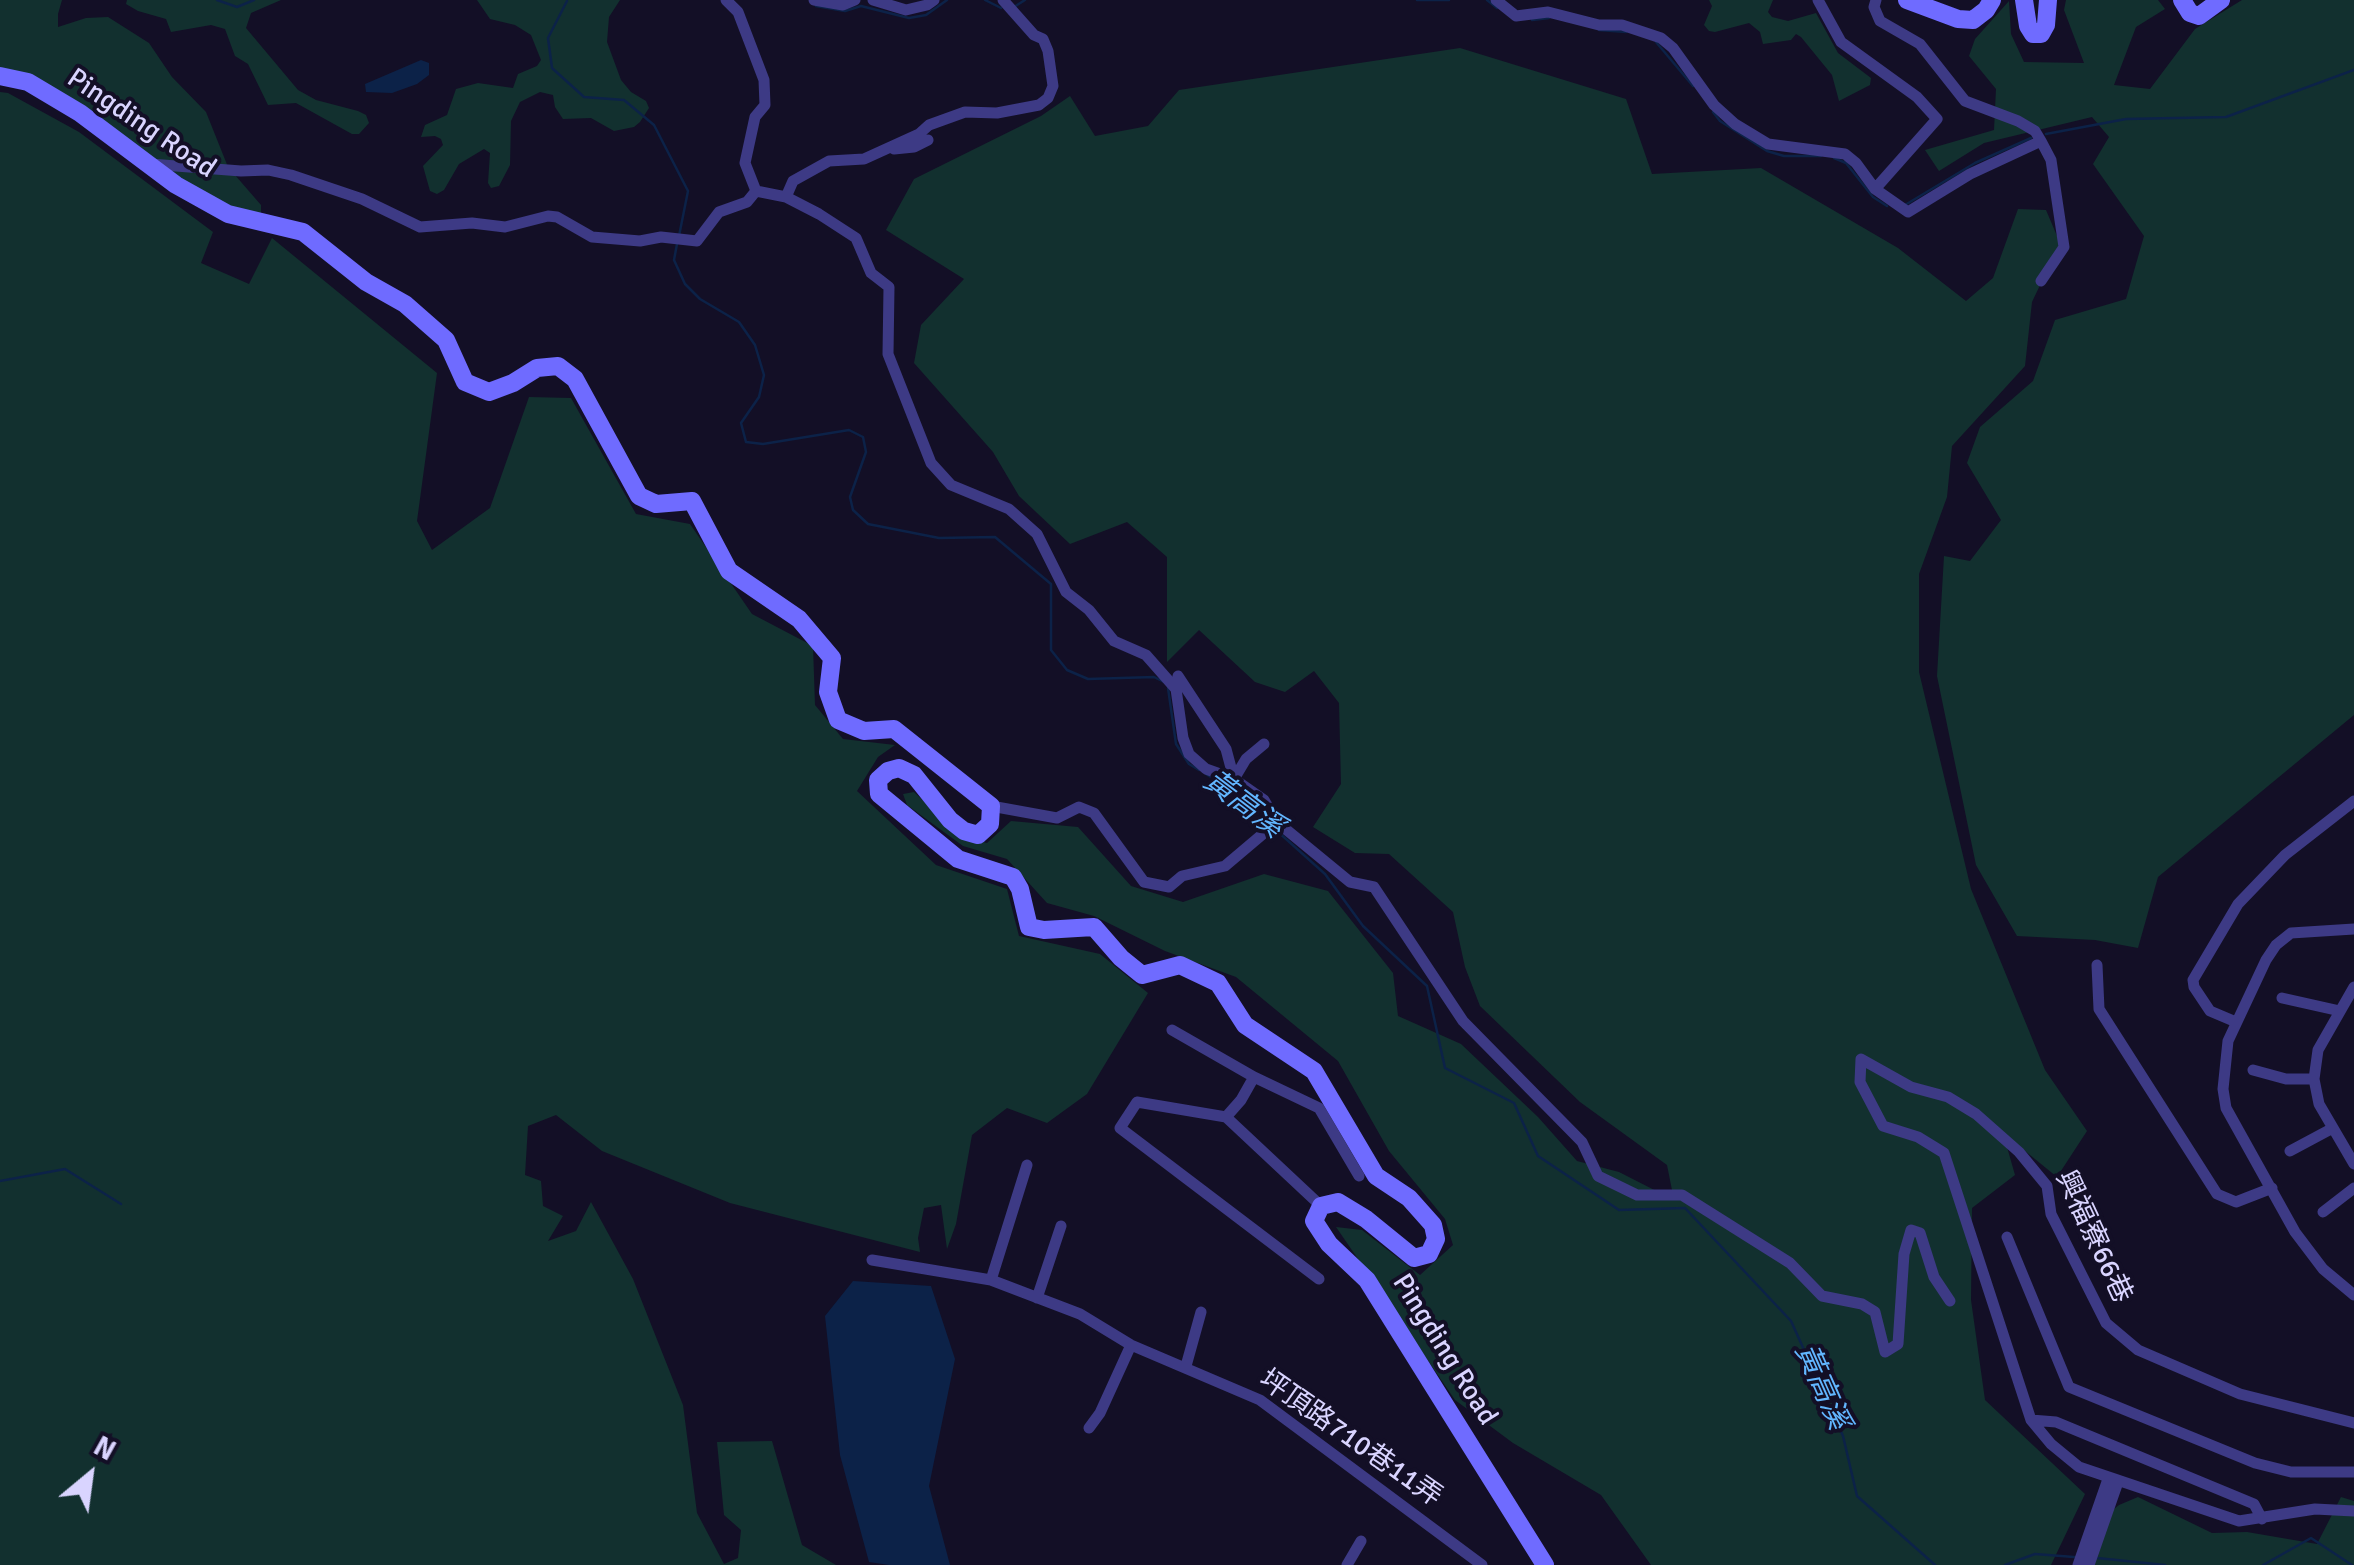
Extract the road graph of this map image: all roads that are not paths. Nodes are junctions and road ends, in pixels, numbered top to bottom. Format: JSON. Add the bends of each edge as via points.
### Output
{"nodes":[{"id":1,"x":726,"y":0,"type":"edge"},
{"id":2,"x":814,"y":0,"type":"edge"},
{"id":3,"x":855,"y":0,"type":"edge"},
{"id":4,"x":872,"y":0,"type":"edge"},
{"id":5,"x":934,"y":0,"type":"edge"},
{"id":6,"x":1003,"y":0,"type":"edge"},
{"id":7,"x":1496,"y":0,"type":"edge"},
{"id":8,"x":1818,"y":0,"type":"edge"},
{"id":9,"x":1876,"y":0,"type":"edge"},
{"id":10,"x":1907,"y":0,"type":"edge"},
{"id":11,"x":1992,"y":0,"type":"edge"},
{"id":12,"x":2024,"y":0,"type":"edge"},
{"id":13,"x":2048,"y":0,"type":"edge"},
{"id":14,"x":2182,"y":0,"type":"edge"},
{"id":15,"x":2221,"y":0,"type":"edge"},
{"id":16,"x":0,"y":76,"type":"edge"},
{"id":17,"x":928,"y":140,"type":"dead end"},
{"id":18,"x":2041,"y":141,"type":"junction"},
{"id":19,"x":884,"y":150,"type":"junction"},
{"id":20,"x":147,"y":164,"type":"junction"},
{"id":21,"x":1875,"y":189,"type":"junction"},
{"id":22,"x":756,"y":191,"type":"junction"},
{"id":23,"x":786,"y":196,"type":"junction"},
{"id":24,"x":2041,"y":281,"type":"dead end"},
{"id":25,"x":1178,"y":676,"type":"dead end"},
{"id":26,"x":1264,"y":744,"type":"dead end"},
{"id":27,"x":1234,"y":780,"type":"junction"},
{"id":28,"x":2354,"y":801,"type":"edge"},
{"id":29,"x":991,"y":806,"type":"junction"},
{"id":30,"x":1277,"y":822,"type":"junction"},
{"id":31,"x":2354,"y":929,"type":"edge"},
{"id":32,"x":2097,"y":965,"type":"dead end"},
{"id":33,"x":2354,"y":987,"type":"edge"},
{"id":34,"x":2282,"y":998,"type":"dead end"},
{"id":35,"x":2340,"y":1011,"type":"junction"},
{"id":36,"x":2236,"y":1022,"type":"junction"},
{"id":37,"x":1172,"y":1030,"type":"dead end"},
{"id":38,"x":2254,"y":1070,"type":"dead end"},
{"id":39,"x":1254,"y":1077,"type":"junction"},
{"id":40,"x":2314,"y":1080,"type":"junction"},
{"id":41,"x":1226,"y":1117,"type":"junction"},
{"id":42,"x":2333,"y":1128,"type":"junction"},
{"id":43,"x":2290,"y":1151,"type":"dead end"},
{"id":44,"x":2354,"y":1164,"type":"edge"},
{"id":45,"x":1027,"y":1165,"type":"dead end"},
{"id":46,"x":1359,"y":1176,"type":"dead end"},
{"id":47,"x":2272,"y":1188,"type":"junction"},
{"id":48,"x":2354,"y":1188,"type":"edge"},
{"id":49,"x":1321,"y":1206,"type":"junction"},
{"id":50,"x":2323,"y":1212,"type":"dead end"},
{"id":51,"x":1061,"y":1226,"type":"dead end"},
{"id":52,"x":2007,"y":1237,"type":"dead end"},
{"id":53,"x":872,"y":1260,"type":"dead end"},
{"id":54,"x":1319,"y":1279,"type":"dead end"},
{"id":55,"x":991,"y":1280,"type":"junction"},
{"id":56,"x":2354,"y":1295,"type":"edge"},
{"id":57,"x":1037,"y":1298,"type":"junction"},
{"id":58,"x":1950,"y":1301,"type":"dead end"},
{"id":59,"x":1201,"y":1312,"type":"dead end"},
{"id":60,"x":1131,"y":1345,"type":"junction"},
{"id":61,"x":1186,"y":1366,"type":"junction"},
{"id":62,"x":2031,"y":1420,"type":"junction"},
{"id":63,"x":2354,"y":1423,"type":"edge"},
{"id":64,"x":1089,"y":1428,"type":"dead end"},
{"id":65,"x":2354,"y":1472,"type":"edge"},
{"id":66,"x":2113,"y":1480,"type":"junction"},
{"id":67,"x":2354,"y":1510,"type":"edge"},
{"id":68,"x":2262,"y":1519,"type":"junction"},
{"id":69,"x":1361,"y":1541,"type":"dead end"},
{"id":70,"x":1479,"y":1564,"type":"edge"},
{"id":71,"x":1347,"y":1565,"type":"edge"},
{"id":72,"x":1546,"y":1565,"type":"edge"},
{"id":73,"x":2078,"y":1565,"type":"edge"},
{"id":74,"x":2089,"y":1565,"type":"edge"}],
"edges":[{"from":1,"to":22,"type":"street","via":[[738,12],[764,80],[765,105],[755,117],[745,163]]},
{"from":2,"to":3,"type":"street","via":[[843,6]]},
{"from":4,"to":5,"type":"street","via":[[906,10]]},
{"from":6,"to":19,"type":"street","via":[[1048,50],[1048,98],[997,113],[965,112]]},
{"from":7,"to":21,"type":"street","via":[[1516,16],[1548,12],[1661,38],[1735,124],[1768,144],[1845,154]]},
{"from":8,"to":21,"type":"street","via":[[1841,42],[1937,118]]},
{"from":9,"to":18,"type":"street","via":[[1880,21],[1920,44],[1965,100],[2018,121]]},
{"from":10,"to":11,"type":"street","via":[[1973,20]]},
{"from":12,"to":13,"type":"street","via":[[2034,34],[2046,25]]},
{"from":14,"to":15,"type":"street","via":[[2199,16]]},
{"from":16,"to":20,"type":"street","name":"Pingding Road","via":[[28,82]]},
{"from":17,"to":19,"type":"street"},
{"from":18,"to":21,"type":"street","via":[[1908,212]]},
{"from":18,"to":24,"type":"street","via":[[2064,247]]},
{"from":19,"to":23,"type":"street","via":[[864,160],[829,161],[793,181]]},
{"from":20,"to":22,"type":"street","via":[[268,170],[339,190],[420,227],[505,227],[548,216],[592,237],[640,241],[697,241],[720,212]]},
{"from":20,"to":29,"type":"street","name":"Pingding Road","via":[[228,214],[303,232],[446,340],[465,382],[489,392],[538,368],[558,366],[575,379],[640,496],[656,504],[692,501],[729,571],[799,619],[832,658],[828,692],[838,720],[864,732],[894,730]]},
{"from":22,"to":23,"type":"street"},
{"from":23,"to":27,"type":"street","via":[[856,238],[870,273],[889,287],[888,354],[931,463],[951,485],[1010,510],[1037,534],[1066,592],[1114,641],[1146,655],[1176,689],[1189,754]]},
{"from":25,"to":27,"type":"street","via":[[1226,750]]},
{"from":26,"to":27,"type":"street"},
{"from":27,"to":30,"type":"street","via":[[1264,800]]},
{"from":28,"to":36,"type":"street","via":[[2238,904],[2193,980],[2210,1011]]},
{"from":29,"to":30,"type":"street","via":[[1056,818],[1079,808],[1094,813],[1144,882],[1169,887],[1182,876],[1225,866]]},
{"from":29,"to":49,"type":"street","name":"Pingding Road","via":[[990,824],[978,835],[950,820],[914,775],[899,768],[878,780],[879,794],[958,858],[1013,876],[1029,927],[1094,928],[1142,975],[1180,966],[1218,983],[1245,1026],[1314,1071],[1376,1176],[1409,1198],[1433,1225],[1436,1239],[1429,1254],[1414,1258],[1338,1202]]},
{"from":30,"to":58,"type":"street","via":[[1350,882],[1374,887],[1464,1021],[1582,1142],[1598,1176],[1638,1194],[1682,1194],[1790,1264],[1822,1296],[1862,1304],[1875,1312],[1884,1352],[1898,1344],[1911,1230],[1920,1232],[1934,1277]]},
{"from":31,"to":36,"type":"street","via":[[2291,933],[2276,945]]},
{"from":32,"to":47,"type":"street","via":[[2099,1009],[2217,1194],[2236,1202]]},
{"from":33,"to":35,"type":"street"},
{"from":34,"to":35,"type":"street"},
{"from":35,"to":40,"type":"street","via":[[2318,1050]]},
{"from":36,"to":47,"type":"street","via":[[2223,1067],[2226,1108]]},
{"from":37,"to":39,"type":"street"},
{"from":38,"to":40,"type":"street"},
{"from":39,"to":41,"type":"street"},
{"from":39,"to":46,"type":"street","via":[[1318,1108]]},
{"from":40,"to":42,"type":"street"},
{"from":41,"to":49,"type":"street"},
{"from":41,"to":54,"type":"street","via":[[1137,1102],[1120,1128]]},
{"from":42,"to":43,"type":"street"},
{"from":42,"to":44,"type":"street"},
{"from":45,"to":55,"type":"street"},
{"from":47,"to":56,"type":"street","via":[[2323,1269]]},
{"from":48,"to":50,"type":"street"},
{"from":49,"to":72,"type":"street","name":"Pingding Road","via":[[1314,1221],[1328,1244],[1367,1280]]},
{"from":51,"to":57,"type":"street"},
{"from":52,"to":65,"type":"street","via":[[2069,1387],[2255,1463],[2292,1472]]},
{"from":53,"to":55,"type":"street","name":"坪頂路710巷11弄"},
{"from":55,"to":57,"type":"street","name":"坪頂路710巷11弄"},
{"from":57,"to":60,"type":"street","name":"坪頂路710巷11弄"},
{"from":59,"to":61,"type":"street"},
{"from":60,"to":61,"type":"street","name":"坪頂路710巷11弄"},
{"from":60,"to":64,"type":"street"},
{"from":61,"to":70,"type":"street","name":"坪頂路710巷11弄","via":[[1260,1400]]},
{"from":62,"to":63,"type":"street","name":"興福寮66巷","via":[[1944,1152],[1883,1126],[1860,1082],[1862,1059],[1911,1087],[1948,1097],[2019,1152],[2047,1186],[2051,1214],[2106,1323],[2138,1350],[2240,1394]]},
{"from":62,"to":66,"type":"street","name":"興福寮66巷","via":[[2079,1468]]},
{"from":62,"to":68,"type":"street","via":[[2056,1422],[2254,1504]]},
{"from":66,"to":68,"type":"street","name":"興福寮66巷","via":[[2239,1520]]},
{"from":66,"to":73,"type":"street"},
{"from":66,"to":74,"type":"street"},
{"from":67,"to":68,"type":"street","name":"興福寮66巷"},
{"from":69,"to":71,"type":"street"}]}
